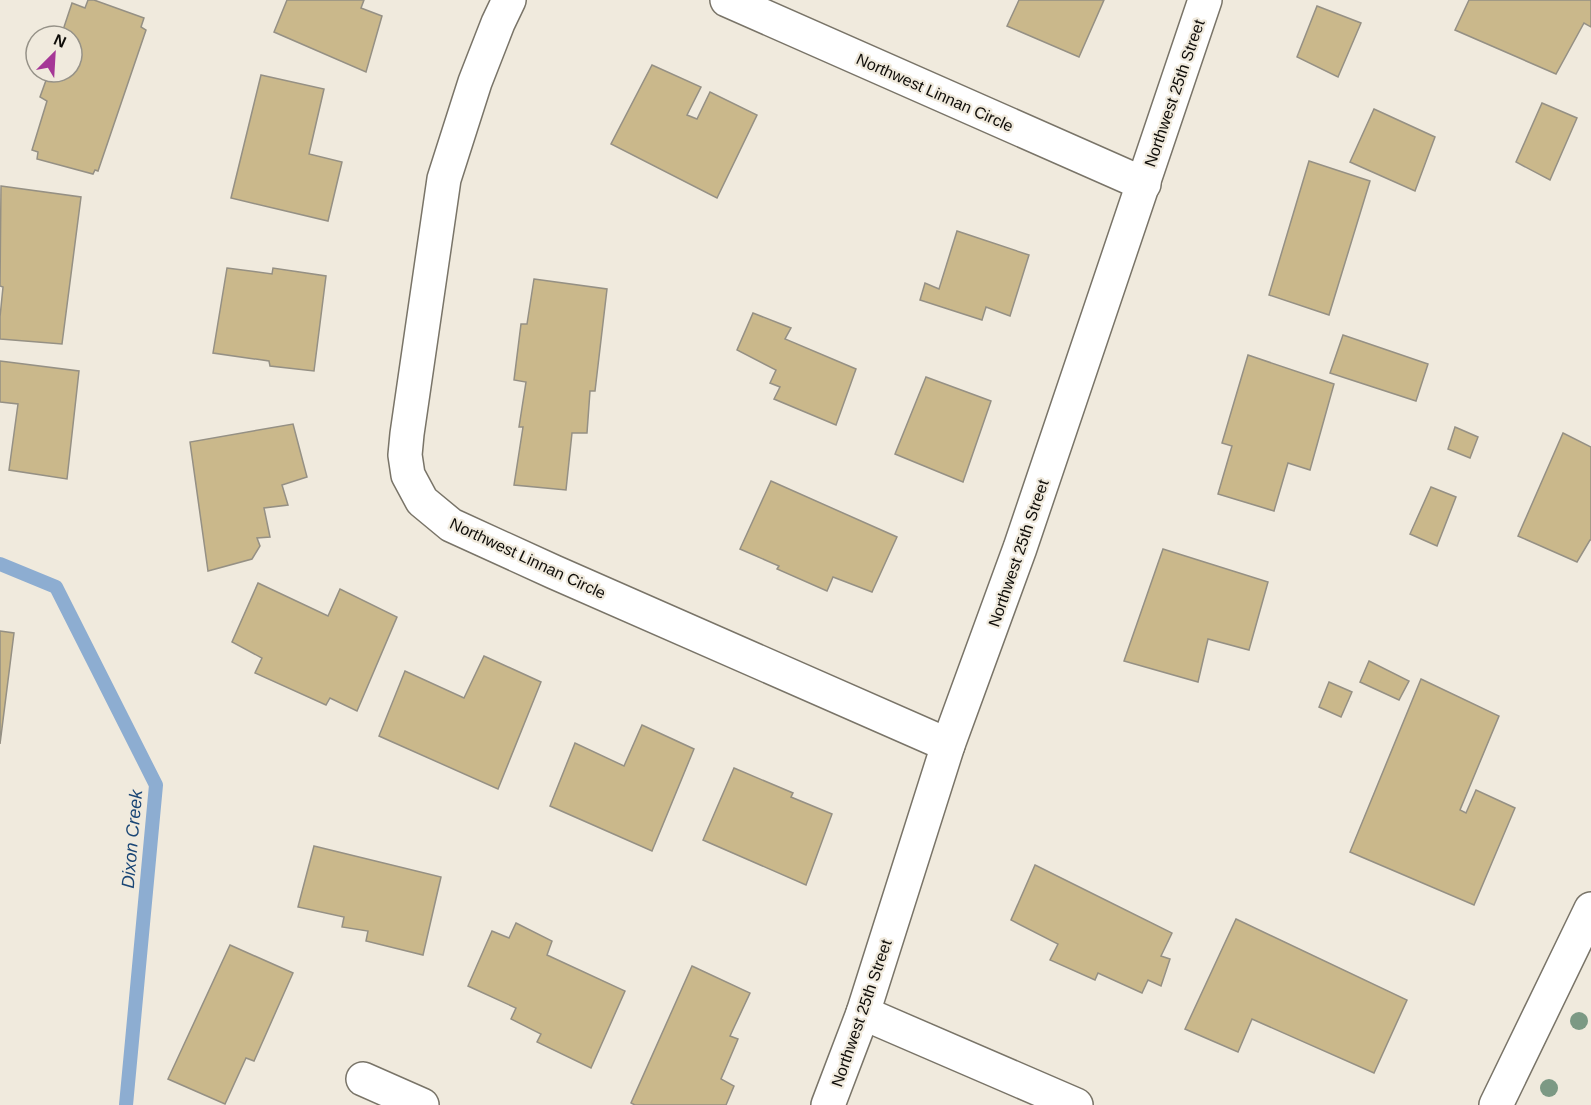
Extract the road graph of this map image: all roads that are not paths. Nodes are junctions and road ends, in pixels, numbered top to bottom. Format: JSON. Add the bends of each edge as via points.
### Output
{"nodes":[{"id":1,"x":509,"y":0,"type":"edge"},
{"id":2,"x":727,"y":0,"type":"edge"},
{"id":3,"x":1206,"y":0,"type":"edge"},
{"id":4,"x":1144,"y":184,"type":"junction"},
{"id":5,"x":948,"y":746,"type":"junction"},
{"id":6,"x":1591,"y":909,"type":"edge"},
{"id":7,"x":864,"y":1013,"type":"junction"},
{"id":8,"x":363,"y":1079,"type":"dead end"},
{"id":9,"x":422,"y":1105,"type":"edge"},
{"id":10,"x":828,"y":1105,"type":"edge"},
{"id":11,"x":1076,"y":1105,"type":"edge"},
{"id":12,"x":1496,"y":1105,"type":"edge"}],
"edges":[{"from":1,"to":5,"type":"street","name":"Northwest Linnan Circle","via":[[475,82],[444,179],[405,455],[408,475],[422,501],[461,530]]},
{"from":2,"to":4,"type":"street","name":"Northwest Linnan Circle"},
{"from":3,"to":4,"type":"street","name":"Northwest 25th Street"},
{"from":4,"to":5,"type":"street","name":"Northwest 25th Street"},
{"from":5,"to":7,"type":"street","name":"Northwest 25th Street"},
{"from":6,"to":12,"type":"street"},
{"from":7,"to":10,"type":"street","name":"Northwest 25th Street"},
{"from":7,"to":11,"type":"street"},
{"from":8,"to":9,"type":"street"}]}
